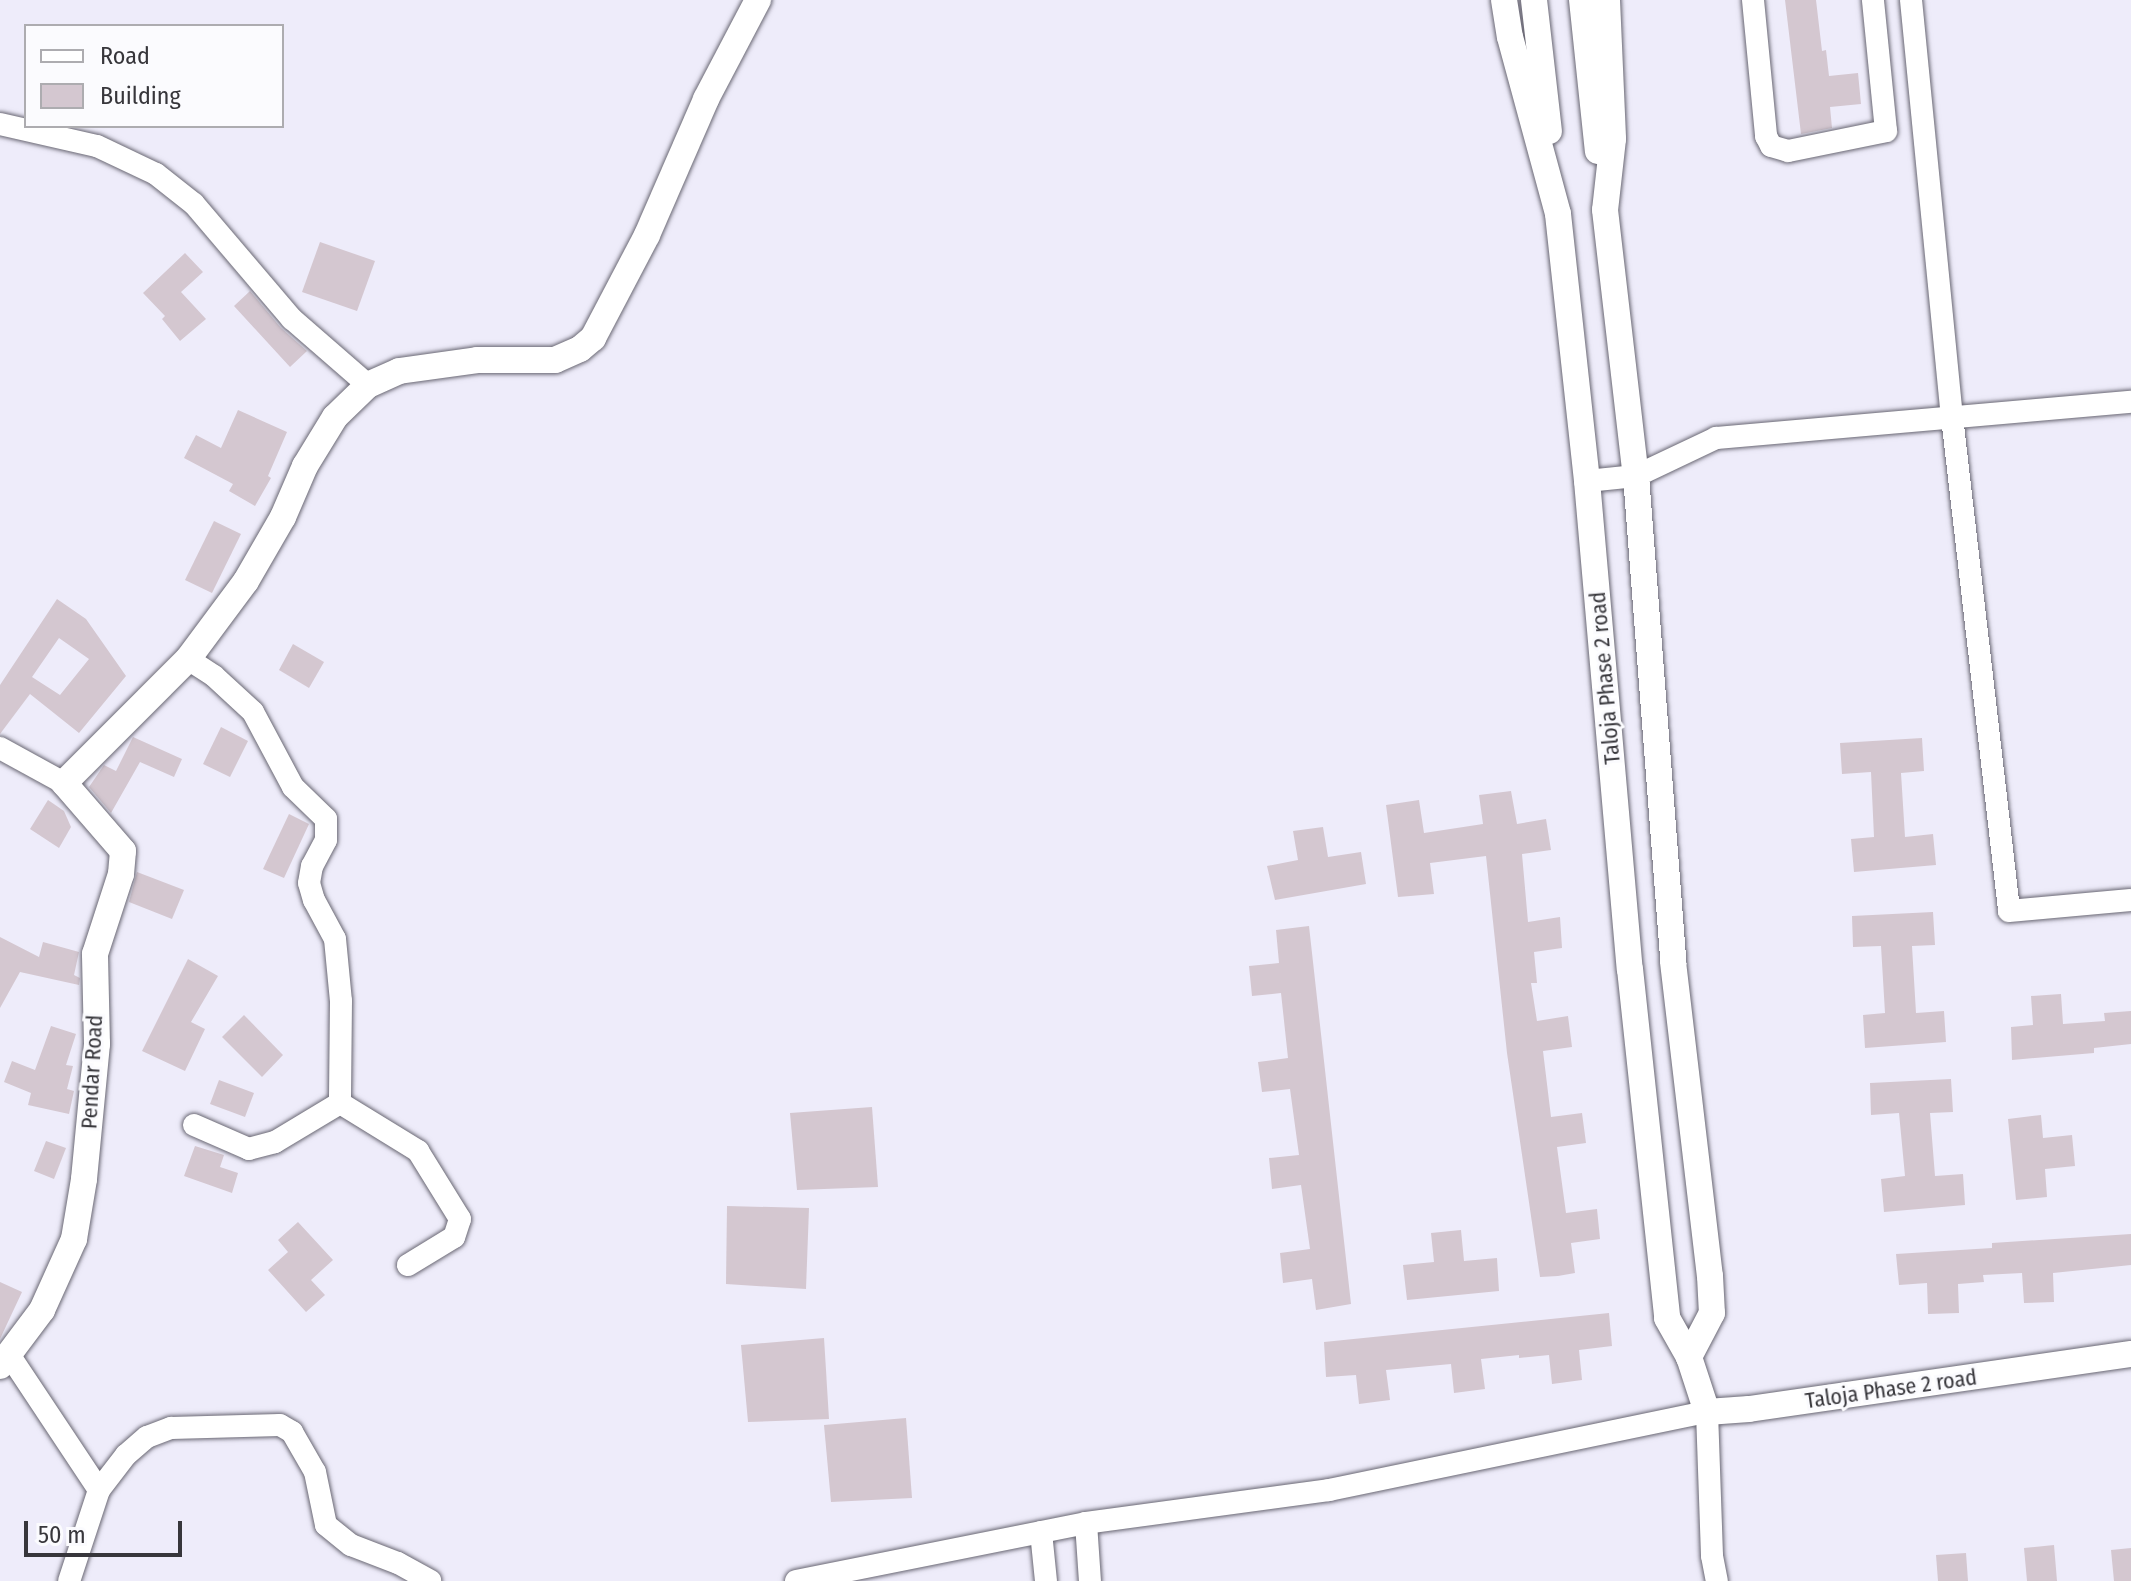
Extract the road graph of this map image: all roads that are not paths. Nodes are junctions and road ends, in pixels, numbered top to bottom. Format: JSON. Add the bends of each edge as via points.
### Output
{"nodes":[{"id":1,"x":758,"y":0,"type":"edge"},
{"id":2,"x":1504,"y":0,"type":"edge"},
{"id":3,"x":1534,"y":0,"type":"edge"},
{"id":4,"x":1582,"y":0,"type":"edge"},
{"id":5,"x":1607,"y":0,"type":"edge"},
{"id":6,"x":1753,"y":0,"type":"edge"},
{"id":7,"x":1873,"y":0,"type":"edge"},
{"id":8,"x":1911,"y":0,"type":"edge"},
{"id":9,"x":1917,"y":52,"type":"junction"},
{"id":10,"x":1879,"y":55,"type":"junction"},
{"id":11,"x":0,"y":124,"type":"edge"},
{"id":12,"x":1605,"y":210,"type":"junction"},
{"id":13,"x":1558,"y":214,"type":"junction"},
{"id":14,"x":368,"y":385,"type":"junction"},
{"id":15,"x":2131,"y":402,"type":"edge"},
{"id":16,"x":1952,"y":417,"type":"junction"},
{"id":17,"x":1636,"y":476,"type":"junction"},
{"id":18,"x":1587,"y":481,"type":"junction"},
{"id":19,"x":188,"y":659,"type":"junction"},
{"id":20,"x":0,"y":748,"type":"edge"},
{"id":21,"x":64,"y":783,"type":"junction"},
{"id":22,"x":2131,"y":900,"type":"edge"},
{"id":23,"x":340,"y":1103,"type":"junction"},
{"id":24,"x":194,"y":1125,"type":"dead end"},
{"id":25,"x":408,"y":1265,"type":"dead end"},
{"id":26,"x":2131,"y":1354,"type":"edge"},
{"id":27,"x":1689,"y":1357,"type":"junction"},
{"id":28,"x":5,"y":1361,"type":"edge"},
{"id":29,"x":1707,"y":1412,"type":"junction"},
{"id":30,"x":99,"y":1490,"type":"junction"},
{"id":31,"x":1086,"y":1523,"type":"junction"},
{"id":32,"x":1041,"y":1532,"type":"junction"},
{"id":33,"x":69,"y":1581,"type":"edge"},
{"id":34,"x":430,"y":1581,"type":"edge"},
{"id":35,"x":796,"y":1581,"type":"edge"},
{"id":36,"x":1046,"y":1581,"type":"edge"},
{"id":37,"x":1090,"y":1581,"type":"edge"},
{"id":38,"x":1717,"y":1581,"type":"edge"}],
"edges":[{"from":1,"to":14,"type":"street","via":[[593,338],[555,360],[446,364],[399,371]]},
{"from":2,"to":13,"type":"street","name":"Taloja Phase 2 road"},
{"from":3,"to":13,"type":"street"},
{"from":4,"to":12,"type":"street"},
{"from":5,"to":12,"type":"street","via":[[1613,139]]},
{"from":6,"to":10,"type":"street","via":[[1771,146],[1788,151],[1884,133]]},
{"from":7,"to":10,"type":"street"},
{"from":8,"to":9,"type":"street"},
{"from":9,"to":10,"type":"street"},
{"from":9,"to":16,"type":"street"},
{"from":11,"to":14,"type":"street","via":[[97,146],[156,174],[194,204],[292,319]]},
{"from":12,"to":17,"type":"street"},
{"from":13,"to":18,"type":"street","name":"Taloja Phase 2 road"},
{"from":14,"to":19,"type":"street","via":[[335,417],[246,581]]},
{"from":15,"to":16,"type":"street"},
{"from":16,"to":17,"type":"street","via":[[1716,438]]},
{"from":16,"to":22,"type":"street","via":[[2009,911]]},
{"from":17,"to":18,"type":"street"},
{"from":17,"to":27,"type":"street","via":[[1673,962],[1712,1313]]},
{"from":18,"to":27,"type":"street","name":"Taloja Phase 2 road","via":[[1667,1318]]},
{"from":19,"to":21,"type":"street"},
{"from":19,"to":23,"type":"street","via":[[253,712],[293,787],[326,819],[326,840],[309,883],[335,939],[341,1001]]},
{"from":20,"to":21,"type":"street"},
{"from":21,"to":28,"type":"street","name":"Pendar Road","via":[[123,851],[121,874],[95,954],[97,1044],[74,1239],[42,1310]]},
{"from":23,"to":24,"type":"street","via":[[275,1142],[249,1149]]},
{"from":23,"to":25,"type":"street","via":[[418,1151],[460,1219],[454,1237]]},
{"from":26,"to":29,"type":"street","name":"Taloja Phase 2 road"},
{"from":27,"to":29,"type":"street","name":"Taloja Phase 2 road"},
{"from":28,"to":30,"type":"street"},
{"from":29,"to":31,"type":"street","via":[[1329,1490]]},
{"from":29,"to":38,"type":"street"},
{"from":30,"to":33,"type":"street"},
{"from":30,"to":34,"type":"street","via":[[126,1455],[147,1437],[171,1428],[280,1425],[292,1432],[315,1472],[326,1525],[351,1545]]},
{"from":31,"to":32,"type":"street"},
{"from":31,"to":37,"type":"street"},
{"from":32,"to":35,"type":"street"},
{"from":32,"to":36,"type":"street"}]}
